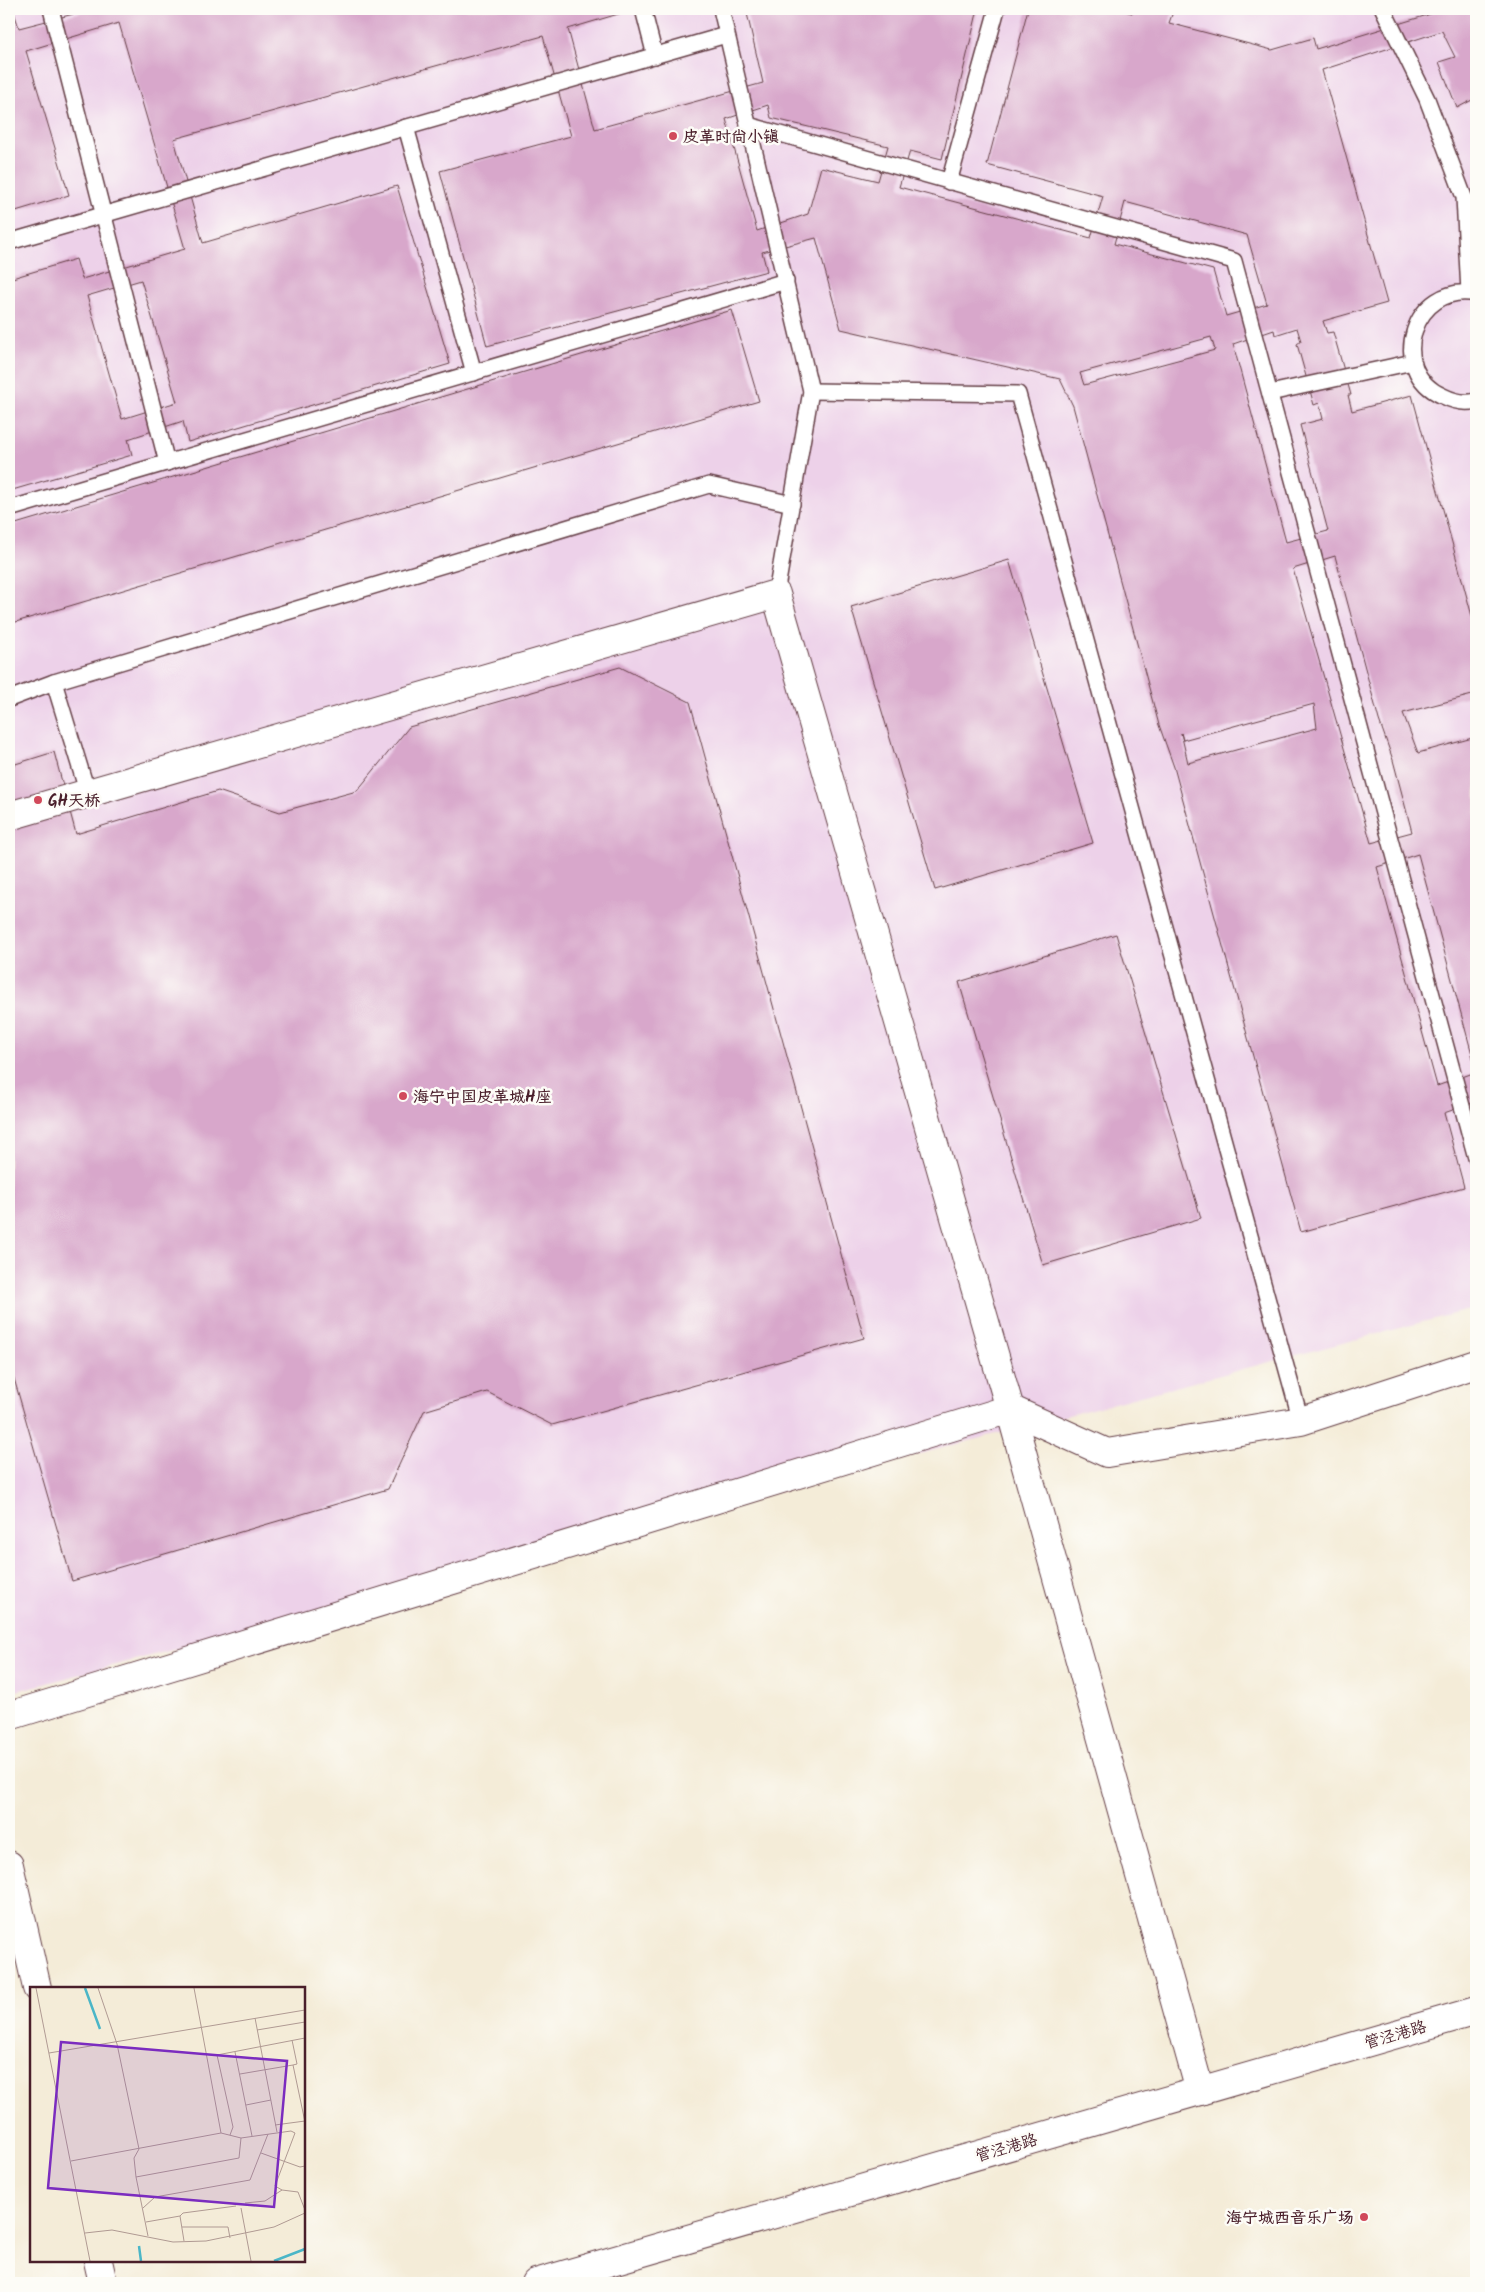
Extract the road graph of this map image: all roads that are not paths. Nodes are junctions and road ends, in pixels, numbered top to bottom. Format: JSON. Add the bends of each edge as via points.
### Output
{"nodes":[{"id":1,"x":51,"y":9,"type":"edge"},
{"id":2,"x":643,"y":9,"type":"edge"},
{"id":3,"x":721,"y":9,"type":"edge"},
{"id":4,"x":996,"y":9,"type":"edge"},
{"id":5,"x":1383,"y":9,"type":"edge"},
{"id":6,"x":726,"y":35,"type":"junction"},
{"id":7,"x":655,"y":56,"type":"junction"},
{"id":8,"x":748,"y":125,"type":"junction"},
{"id":9,"x":406,"y":127,"type":"junction"},
{"id":10,"x":950,"y":182,"type":"junction"},
{"id":11,"x":103,"y":214,"type":"junction"},
{"id":12,"x":9,"y":242,"type":"edge"},
{"id":13,"x":786,"y":281,"type":"junction"},
{"id":14,"x":1473,"y":293,"type":"edge"},
{"id":15,"x":1413,"y":362,"type":"junction"},
{"id":16,"x":474,"y":372,"type":"junction"},
{"id":17,"x":812,"y":391,"type":"junction"},
{"id":18,"x":1270,"y":393,"type":"junction"},
{"id":19,"x":1476,"y":401,"type":"edge"},
{"id":20,"x":166,"y":463,"type":"junction"},
{"id":21,"x":792,"y":504,"type":"junction"},
{"id":22,"x":9,"y":509,"type":"edge"},
{"id":23,"x":776,"y":594,"type":"junction"},
{"id":24,"x":54,"y":682,"type":"junction"},
{"id":25,"x":9,"y":699,"type":"edge"},
{"id":26,"x":88,"y":794,"type":"junction"},
{"id":27,"x":9,"y":816,"type":"edge"},
{"id":28,"x":1476,"y":1158,"type":"edge"},
{"id":29,"x":1476,"y":1364,"type":"edge"},
{"id":30,"x":1010,"y":1410,"type":"junction"},
{"id":31,"x":1301,"y":1421,"type":"junction"},
{"id":32,"x":9,"y":1716,"type":"edge"},
{"id":33,"x":9,"y":1865,"type":"edge"},
{"id":34,"x":37,"y":1987,"type":"edge"},
{"id":35,"x":1476,"y":2011,"type":"edge"},
{"id":36,"x":1200,"y":2091,"type":"junction"},
{"id":37,"x":98,"y":2262,"type":"edge"},
{"id":38,"x":103,"y":2283,"type":"edge"},
{"id":39,"x":536,"y":2283,"type":"edge"}],
"edges":[{"from":1,"to":11,"type":"lane"},
{"from":2,"to":7,"type":"lane"},
{"from":3,"to":6,"type":"lane"},
{"from":4,"to":10,"type":"lane"},
{"from":5,"to":14,"type":"lane","via":[[1427,99],[1464,197]]},
{"from":6,"to":7,"type":"lane"},
{"from":6,"to":8,"type":"lane"},
{"from":7,"to":9,"type":"lane"},
{"from":8,"to":10,"type":"lane"},
{"from":8,"to":13,"type":"lane"},
{"from":9,"to":11,"type":"lane"},
{"from":9,"to":16,"type":"lane"},
{"from":10,"to":18,"type":"lane","via":[[1234,261]]},
{"from":11,"to":12,"type":"lane"},
{"from":11,"to":20,"type":"lane"},
{"from":13,"to":16,"type":"lane"},
{"from":13,"to":17,"type":"lane"},
{"from":14,"to":15,"type":"lane","via":[[1452,294],[1436,301],[1423,313],[1414,328]]},
{"from":15,"to":18,"type":"lane"},
{"from":15,"to":19,"type":"lane","via":[[1422,380],[1435,393],[1452,401]]},
{"from":16,"to":20,"type":"lane"},
{"from":17,"to":21,"type":"lane"},
{"from":17,"to":31,"type":"lane","via":[[1018,394]]},
{"from":18,"to":28,"type":"lane"},
{"from":20,"to":22,"type":"lane"},
{"from":21,"to":23,"type":"lane"},
{"from":21,"to":24,"type":"lane","via":[[709,485]]},
{"from":23,"to":26,"type":"street"},
{"from":23,"to":30,"type":"street"},
{"from":24,"to":25,"type":"lane"},
{"from":24,"to":26,"type":"lane"},
{"from":26,"to":27,"type":"street"},
{"from":29,"to":31,"type":"street"},
{"from":30,"to":31,"type":"street","via":[[1107,1453]]},
{"from":30,"to":32,"type":"street"},
{"from":30,"to":36,"type":"street"},
{"from":33,"to":34,"type":"street"},
{"from":35,"to":36,"type":"street","name":"管泾港路"},
{"from":36,"to":39,"type":"street","name":"管泾港路"},
{"from":37,"to":38,"type":"street"}]}
